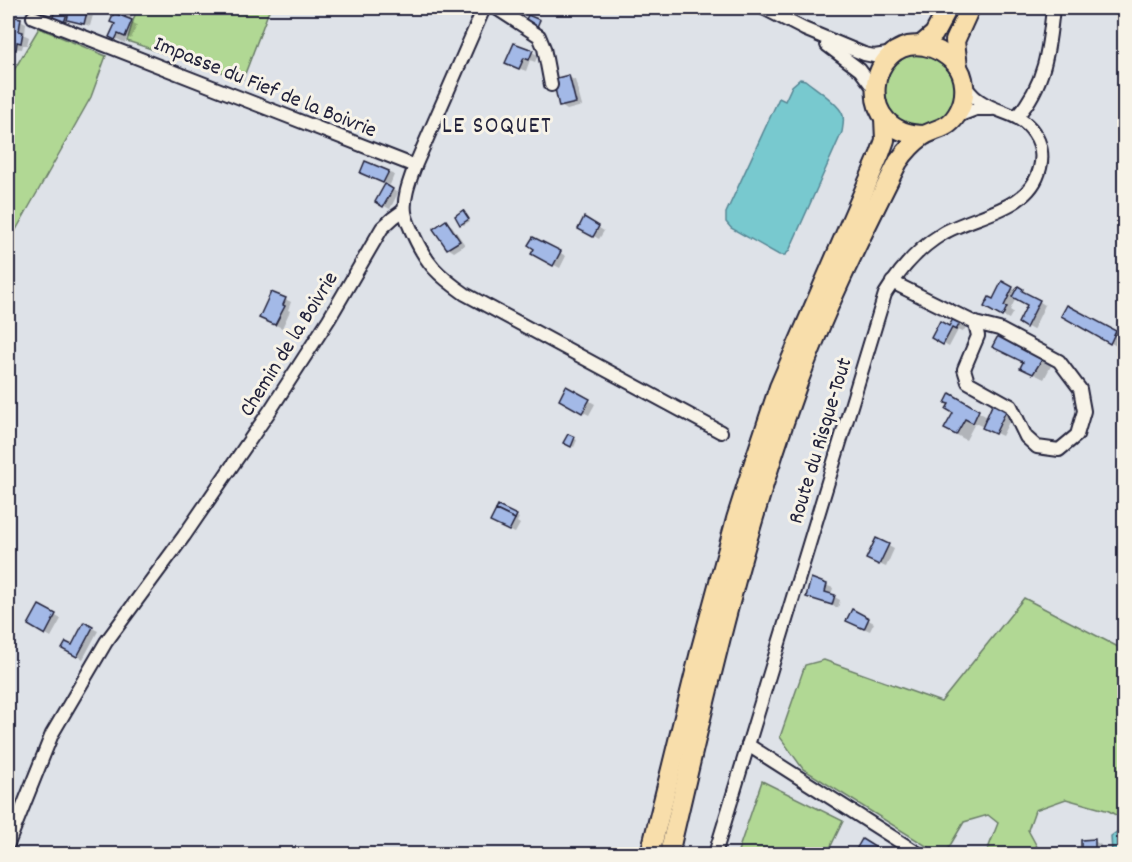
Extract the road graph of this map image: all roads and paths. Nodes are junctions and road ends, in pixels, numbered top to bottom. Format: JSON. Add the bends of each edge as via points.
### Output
{"nodes":[{"id":1,"x":484,"y":8,"type":"edge"},
{"id":2,"x":496,"y":8,"type":"edge"},
{"id":3,"x":764,"y":8,"type":"edge"},
{"id":4,"x":948,"y":8,"type":"edge"},
{"id":5,"x":970,"y":8,"type":"edge"},
{"id":6,"x":1053,"y":8,"type":"edge"},
{"id":7,"x":33,"y":17,"type":"dead end"},
{"id":8,"x":804,"y":29,"type":"junction"},
{"id":9,"x":921,"y":45,"type":"junction"},
{"id":10,"x":894,"y":53,"type":"junction"},
{"id":11,"x":958,"y":67,"type":"junction"},
{"id":12,"x":964,"y":85,"type":"junction"},
{"id":13,"x":551,"y":86,"type":"dead end"},
{"id":14,"x":875,"y":90,"type":"junction"},
{"id":15,"x":996,"y":109,"type":"junction"},
{"id":16,"x":1017,"y":116,"type":"junction"},
{"id":17,"x":956,"y":117,"type":"junction"},
{"id":18,"x":884,"y":118,"type":"junction"},
{"id":19,"x":925,"y":135,"type":"junction"},
{"id":20,"x":415,"y":166,"type":"junction"},
{"id":21,"x":404,"y":210,"type":"junction"},
{"id":22,"x":892,"y":282,"type":"junction"},
{"id":23,"x":975,"y":323,"type":"junction"},
{"id":24,"x":721,"y":432,"type":"dead end"},
{"id":25,"x":748,"y":745,"type":"junction"},
{"id":26,"x":8,"y":844,"type":"edge"},
{"id":27,"x":650,"y":855,"type":"edge"},
{"id":28,"x":669,"y":855,"type":"edge"},
{"id":29,"x":715,"y":855,"type":"edge"},
{"id":30,"x":920,"y":855,"type":"edge"}],
"edges":[{"from":1,"to":20,"type":"street"},
{"from":2,"to":13,"type":"street","via":[[539,36]]},
{"from":3,"to":8,"type":"street"},
{"from":4,"to":9,"type":"highway","via":[[934,34]]},
{"from":5,"to":11,"type":"highway","via":[[955,41]]},
{"from":6,"to":16,"type":"street","via":[[1042,74],[1035,92]]},
{"from":7,"to":20,"type":"street","name":"Impasse du Fief de la Boivrie"},
{"from":8,"to":10,"type":"street","via":[[864,54]]},
{"from":8,"to":14,"type":"street","via":[[860,70]]},
{"from":9,"to":10,"type":"highway"},
{"from":9,"to":11,"type":"highway","via":[[935,48]]},
{"from":10,"to":14,"type":"highway","via":[[880,69]]},
{"from":11,"to":12,"type":"highway"},
{"from":12,"to":15,"type":"street","via":[[981,102]]},
{"from":12,"to":17,"type":"highway","via":[[964,98]]},
{"from":14,"to":18,"type":"highway"},
{"from":15,"to":16,"type":"street"},
{"from":15,"to":17,"type":"street","via":[[976,109]]},
{"from":16,"to":22,"type":"street","name":"Route du Risque-Tout","via":[[1029,126],[1041,147],[1038,178],[1028,192],[1014,203],[940,235]]},
{"from":17,"to":19,"type":"highway","via":[[945,127]]},
{"from":18,"to":19,"type":"highway","via":[[902,132]]},
{"from":18,"to":27,"type":"highway","via":[[885,140],[880,154],[783,377],[736,519]]},
{"from":19,"to":28,"type":"highway","via":[[898,162],[836,290],[794,393],[734,591]]},
{"from":20,"to":21,"type":"street"},
{"from":21,"to":24,"type":"street","via":[[424,258],[441,277],[465,294]]},
{"from":21,"to":26,"type":"street","name":"Chemin de la Boivrie","via":[[382,228],[271,409],[106,642],[52,734]]},
{"from":22,"to":23,"type":"street"},
{"from":22,"to":25,"type":"street","name":"Route du Risque-Tout","via":[[880,308]]},
{"from":23,"to":23,"type":"street","via":[[978,336],[964,369],[968,382],[1011,406],[1026,437],[1037,447],[1059,450],[1077,435],[1084,411],[1080,389],[1059,361],[999,329]]},
{"from":25,"to":29,"type":"street","name":"Route du Risque-Tout"},
{"from":25,"to":30,"type":"street"}]}
